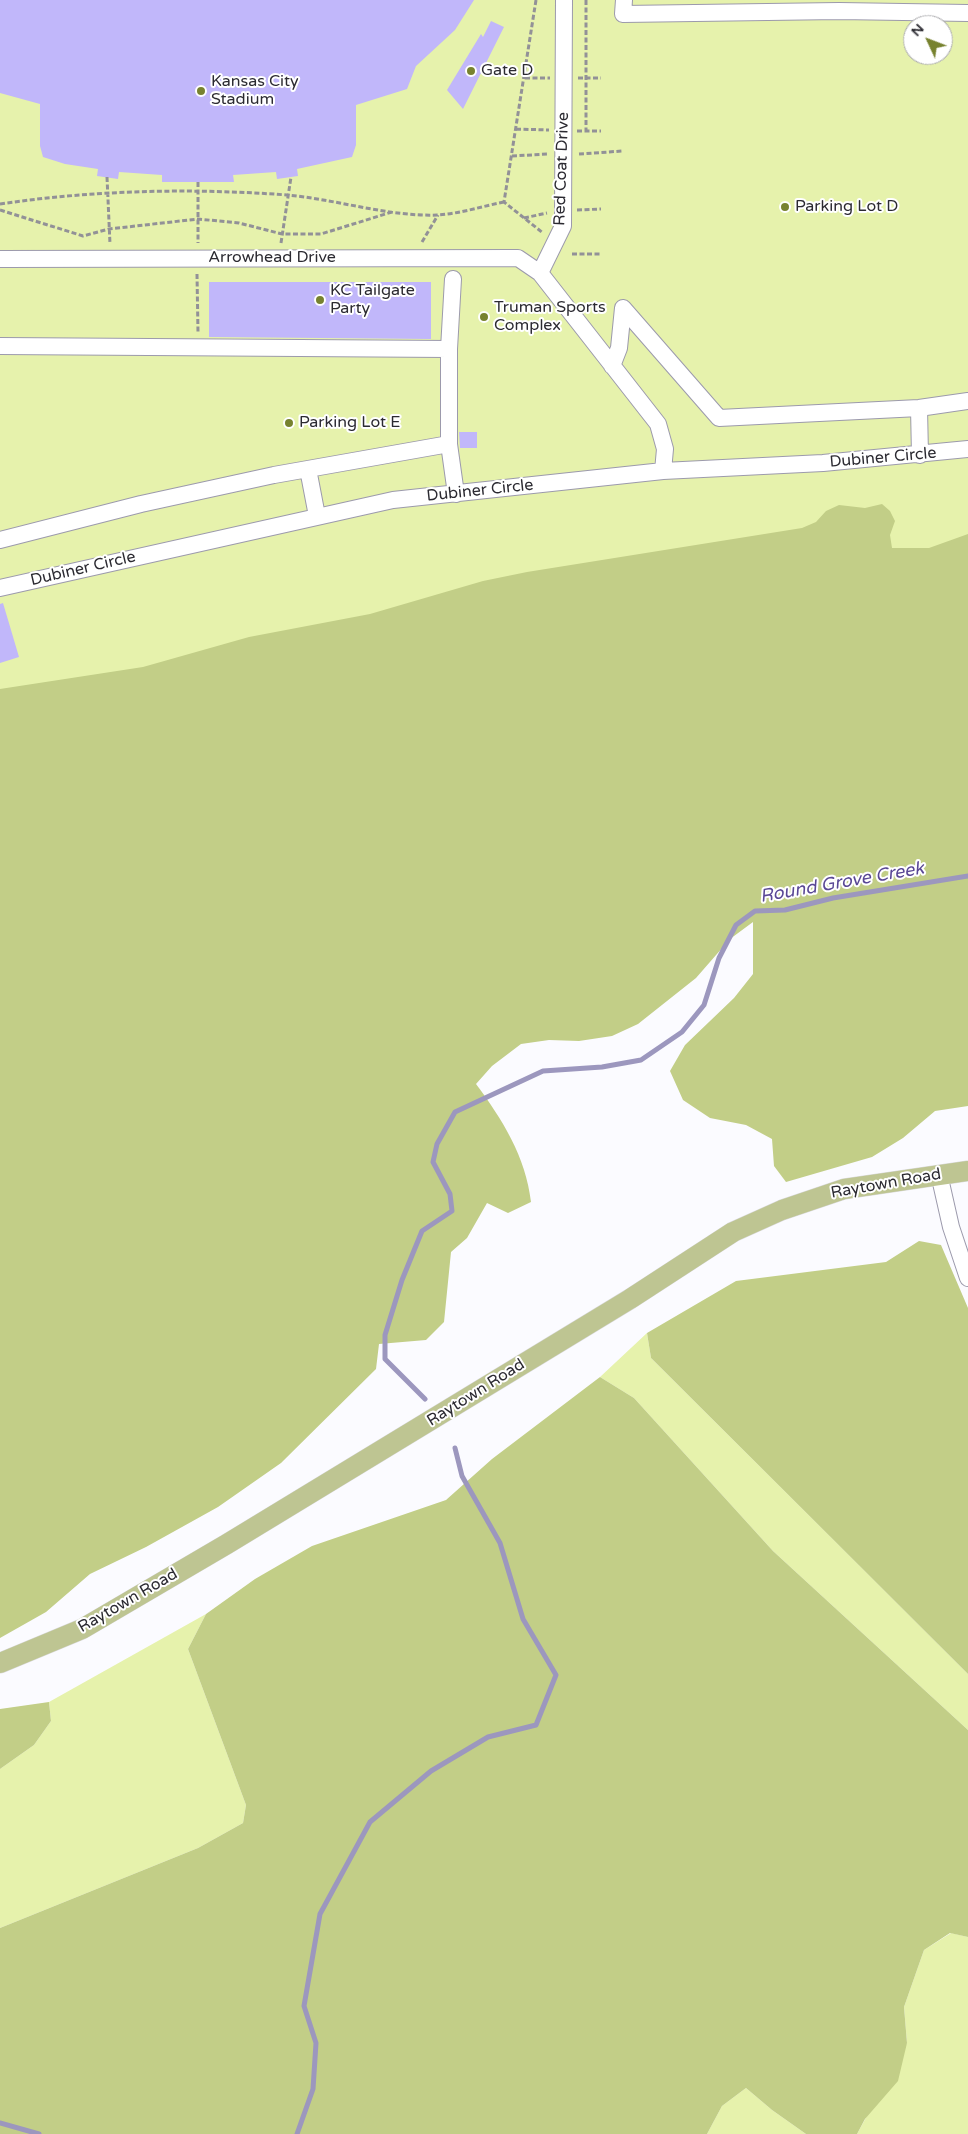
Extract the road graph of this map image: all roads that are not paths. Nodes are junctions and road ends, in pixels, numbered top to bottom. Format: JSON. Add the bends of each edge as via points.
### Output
{"nodes":[{"id":1,"x":564,"y":0,"type":"edge"},
{"id":2,"x":624,"y":0,"type":"edge"},
{"id":3,"x":904,"y":6,"type":"edge"},
{"id":4,"x":668,"y":7,"type":"edge"},
{"id":5,"x":968,"y":13,"type":"edge"},
{"id":6,"x":0,"y":258,"type":"edge"},
{"id":7,"x":540,"y":273,"type":"junction"},
{"id":8,"x":452,"y":279,"type":"dead end"},
{"id":9,"x":0,"y":346,"type":"edge"},
{"id":10,"x":449,"y":350,"type":"junction"},
{"id":11,"x":612,"y":366,"type":"junction"},
{"id":12,"x":968,"y":401,"type":"edge"},
{"id":13,"x":918,"y":408,"type":"junction"},
{"id":14,"x":450,"y":444,"type":"junction"},
{"id":15,"x":968,"y":450,"type":"edge"},
{"id":16,"x":920,"y":455,"type":"junction"},
{"id":17,"x":308,"y":469,"type":"junction"},
{"id":18,"x":663,"y":471,"type":"junction"},
{"id":19,"x":456,"y":494,"type":"junction"},
{"id":20,"x":317,"y":516,"type":"junction"},
{"id":21,"x":0,"y":540,"type":"edge"},
{"id":22,"x":0,"y":588,"type":"edge"},
{"id":23,"x":968,"y":1171,"type":"edge"},
{"id":24,"x":939,"y":1174,"type":"junction"},
{"id":25,"x":968,"y":1278,"type":"edge"},
{"id":26,"x":0,"y":1663,"type":"edge"}],
"edges":[{"from":1,"to":7,"type":"street","name":"Red Coat Drive","via":[[563,226]]},
{"from":2,"to":4,"type":"street","via":[[623,14]]},
{"from":3,"to":4,"type":"street"},
{"from":3,"to":5,"type":"street"},
{"from":6,"to":7,"type":"street","name":"Arrowhead Drive","via":[[518,258]]},
{"from":7,"to":11,"type":"street"},
{"from":8,"to":10,"type":"street"},
{"from":9,"to":10,"type":"street"},
{"from":10,"to":14,"type":"street"},
{"from":11,"to":13,"type":"street","via":[[619,348],[623,308],[719,418]]},
{"from":11,"to":18,"type":"street","via":[[658,424],[665,449]]},
{"from":12,"to":13,"type":"street"},
{"from":13,"to":16,"type":"street"},
{"from":14,"to":17,"type":"street"},
{"from":14,"to":19,"type":"street"},
{"from":15,"to":16,"type":"street","name":"Dubiner Circle"},
{"from":16,"to":18,"type":"street","name":"Dubiner Circle","via":[[787,466]]},
{"from":17,"to":20,"type":"street"},
{"from":17,"to":21,"type":"street","via":[[141,504]]},
{"from":18,"to":19,"type":"street","name":"Dubiner Circle"},
{"from":19,"to":20,"type":"street","name":"Dubiner Circle","via":[[393,500]]},
{"from":20,"to":22,"type":"street","name":"Dubiner Circle"},
{"from":23,"to":24,"type":"main road","name":"Raytown Road"},
{"from":24,"to":25,"type":"street","via":[[951,1228]]},
{"from":24,"to":26,"type":"main road","name":"Raytown Road","via":[[844,1189],[782,1210],[733,1232],[372,1458],[82,1629]]}]}
